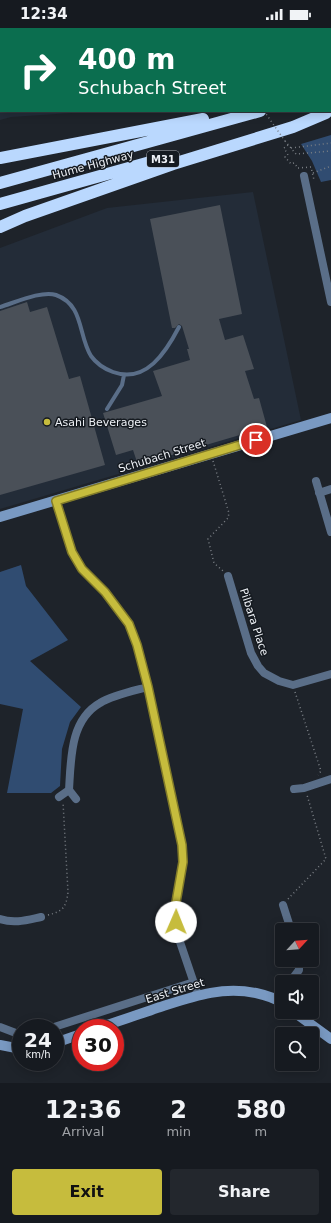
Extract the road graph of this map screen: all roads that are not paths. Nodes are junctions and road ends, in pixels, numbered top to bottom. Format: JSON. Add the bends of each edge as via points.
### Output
{"nodes":[{"id":1,"x":234,"y":112,"type":"edge"},
{"id":2,"x":256,"y":112,"type":"edge"},
{"id":3,"x":328,"y":113,"type":"edge"},
{"id":4,"x":0,"y":158,"type":"edge"},
{"id":5,"x":304,"y":176,"type":"road end"},
{"id":6,"x":0,"y":183,"type":"edge"},
{"id":7,"x":0,"y":204,"type":"edge"},
{"id":8,"x":0,"y":227,"type":"edge"},
{"id":9,"x":331,"y":302,"type":"edge"},
{"id":10,"x":0,"y":307,"type":"edge"},
{"id":11,"x":179,"y":327,"type":"dead end"},
{"id":12,"x":124,"y":375,"type":"junction"},
{"id":13,"x":107,"y":409,"type":"dead end"},
{"id":14,"x":331,"y":418,"type":"edge"},
{"id":15,"x":316,"y":481,"type":"dead end"},
{"id":16,"x":331,"y":489,"type":"edge"},
{"id":17,"x":320,"y":493,"type":"junction"},
{"id":18,"x":56,"y":501,"type":"junction"},
{"id":19,"x":0,"y":517,"type":"edge"},
{"id":20,"x":331,"y":532,"type":"edge"},
{"id":21,"x":228,"y":576,"type":"road end"},
{"id":22,"x":331,"y":674,"type":"edge"},
{"id":23,"x":148,"y":687,"type":"junction"},
{"id":24,"x":331,"y":779,"type":"edge"},
{"id":25,"x":294,"y":789,"type":"dead end"},
{"id":26,"x":76,"y":799,"type":"dead end"},
{"id":27,"x":283,"y":904,"type":"road end"},
{"id":28,"x":42,"y":917,"type":"road end"},
{"id":29,"x":0,"y":918,"type":"edge"},
{"id":30,"x":289,"y":923,"type":"edge"},
{"id":31,"x":194,"y":982,"type":"junction"},
{"id":32,"x":198,"y":995,"type":"junction"},
{"id":33,"x":275,"y":997,"type":"edge"},
{"id":34,"x":304,"y":1019,"type":"edge"},
{"id":35,"x":124,"y":1020,"type":"edge"},
{"id":36,"x":64,"y":1024,"type":"edge"},
{"id":37,"x":0,"y":1027,"type":"edge"},
{"id":38,"x":12,"y":1032,"type":"edge"},
{"id":39,"x":331,"y":1039,"type":"edge"},
{"id":40,"x":0,"y":1046,"type":"edge"},
{"id":41,"x":12,"y":1048,"type":"edge"}],
"edges":[{"from":1,"to":4,"type":"highway"},
{"from":2,"to":6,"type":"highway","name":"Hume Highway","number":"M31"},
{"from":3,"to":7,"type":"highway","name":"Hume Highway","number":"M31"},
{"from":3,"to":8,"type":"highway","via":[[293,127],[159,168]]},
{"from":5,"to":9,"type":"street"},
{"from":10,"to":12,"type":"lane","via":[[43,294],[61,297],[76,311],[93,358],[103,367]]},
{"from":11,"to":12,"type":"lane","via":[[172,342],[149,368],[139,374]]},
{"from":12,"to":13,"type":"lane","via":[[122,385]]},
{"from":14,"to":18,"type":"street","name":"Schubach Street"},
{"from":15,"to":17,"type":"street"},
{"from":16,"to":17,"type":"street"},
{"from":17,"to":20,"type":"street"},
{"from":18,"to":19,"type":"street","name":"Schubach Street"},
{"from":18,"to":23,"type":"street","via":[[72,552],[82,569],[105,592],[129,624]]},
{"from":21,"to":22,"type":"street","name":"Pilbara Place","via":[[251,653],[264,673],[289,684]]},
{"from":23,"to":26,"type":"street","via":[[101,702],[86,716],[73,741],[63,793]]},
{"from":23,"to":31,"type":"street","via":[[182,845],[183,862],[175,908],[176,922],[179,939]]},
{"from":24,"to":25,"type":"street"},
{"from":27,"to":30,"type":"street"},
{"from":28,"to":29,"type":"street","via":[[19,922]]},
{"from":31,"to":32,"type":"street"},
{"from":31,"to":36,"type":"street","name":"East Street"},
{"from":32,"to":33,"type":"street","name":"East Street","via":[[244,990]]},
{"from":32,"to":35,"type":"street","name":"East Street"},
{"from":34,"to":39,"type":"street"},
{"from":37,"to":38,"type":"street"},
{"from":40,"to":41,"type":"street"}]}
